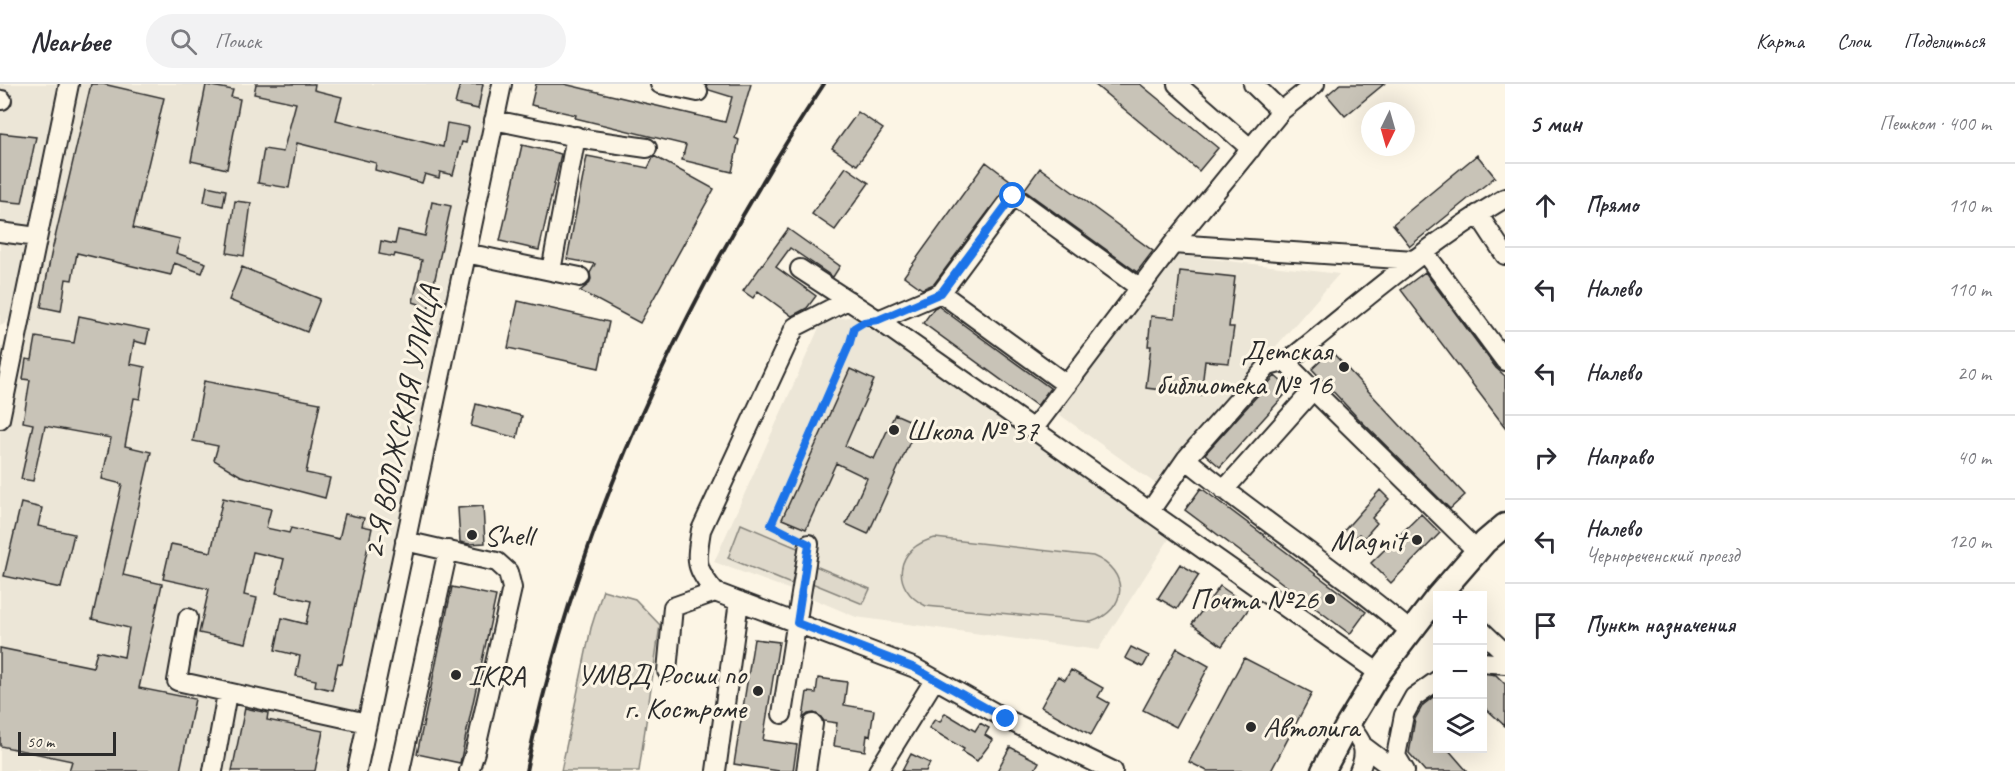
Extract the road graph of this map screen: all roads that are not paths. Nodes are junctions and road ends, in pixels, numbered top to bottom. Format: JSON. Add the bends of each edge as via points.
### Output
{"nodes":[{"id":1,"x":69,"y":84,"type":"edge"},
{"id":2,"x":501,"y":84,"type":"edge"},
{"id":3,"x":660,"y":84,"type":"edge"},
{"id":4,"x":1177,"y":84,"type":"edge"},
{"id":5,"x":1253,"y":84,"type":"edge"},
{"id":6,"x":1315,"y":84,"type":"edge"},
{"id":7,"x":698,"y":92,"type":"dead end"},
{"id":8,"x":1281,"y":111,"type":"junction"},
{"id":9,"x":494,"y":120,"type":"junction"},
{"id":10,"x":576,"y":136,"type":"junction"},
{"id":11,"x":646,"y":148,"type":"dead end"},
{"id":12,"x":1251,"y":148,"type":"junction"},
{"id":13,"x":1505,"y":198,"type":"edge"},
{"id":14,"x":1478,"y":214,"type":"junction"},
{"id":15,"x":0,"y":232,"type":"edge"},
{"id":16,"x":37,"y":237,"type":"junction"},
{"id":17,"x":1173,"y":244,"type":"junction"},
{"id":18,"x":466,"y":253,"type":"junction"},
{"id":19,"x":1505,"y":255,"type":"edge"},
{"id":20,"x":1420,"y":257,"type":"junction"},
{"id":21,"x":800,"y":269,"type":"dead end"},
{"id":22,"x":551,"y":271,"type":"junction"},
{"id":23,"x":580,"y":277,"type":"dead end"},
{"id":24,"x":1140,"y":288,"type":"junction"},
{"id":25,"x":941,"y":293,"type":"junction"},
{"id":26,"x":848,"y":300,"type":"junction"},
{"id":27,"x":878,"y":320,"type":"junction"},
{"id":28,"x":8,"y":341,"type":"edge"},
{"id":29,"x":1288,"y":361,"type":"junction"},
{"id":30,"x":1505,"y":361,"type":"edge"},
{"id":31,"x":1067,"y":385,"type":"junction"},
{"id":32,"x":1313,"y":390,"type":"junction"},
{"id":33,"x":0,"y":419,"type":"edge"},
{"id":34,"x":1034,"y":428,"type":"junction"},
{"id":35,"x":1186,"y":459,"type":"junction"},
{"id":36,"x":1224,"y":490,"type":"junction"},
{"id":37,"x":1150,"y":511,"type":"junction"},
{"id":38,"x":1505,"y":525,"type":"edge"},
{"id":39,"x":405,"y":541,"type":"junction"},
{"id":40,"x":809,"y":544,"type":"road end"},
{"id":41,"x":448,"y":550,"type":"junction"},
{"id":42,"x":1477,"y":551,"type":"junction"},
{"id":43,"x":1443,"y":591,"type":"edge"},
{"id":44,"x":715,"y":592,"type":"junction"},
{"id":45,"x":739,"y":601,"type":"junction"},
{"id":46,"x":1433,"y":604,"type":"edge"},
{"id":47,"x":188,"y":618,"type":"dead end"},
{"id":48,"x":797,"y":623,"type":"junction"},
{"id":49,"x":1411,"y":632,"type":"junction"},
{"id":50,"x":1487,"y":636,"type":"edge"},
{"id":51,"x":1505,"y":653,"type":"edge"},
{"id":52,"x":1487,"y":662,"type":"edge"},
{"id":53,"x":1505,"y":664,"type":"edge"},
{"id":54,"x":667,"y":671,"type":"dead end"},
{"id":55,"x":1380,"y":673,"type":"junction"},
{"id":56,"x":935,"y":679,"type":"junction"},
{"id":57,"x":1433,"y":683,"type":"edge"},
{"id":58,"x":227,"y":693,"type":"junction"},
{"id":59,"x":782,"y":714,"type":"dead end"},
{"id":60,"x":367,"y":723,"type":"junction"},
{"id":61,"x":813,"y":724,"type":"dead end"},
{"id":62,"x":1348,"y":724,"type":"junction"},
{"id":63,"x":1363,"y":746,"type":"junction"},
{"id":64,"x":1103,"y":769,"type":"edge"},
{"id":65,"x":213,"y":771,"type":"edge"},
{"id":66,"x":357,"y":771,"type":"edge"},
{"id":67,"x":400,"y":771,"type":"edge"},
{"id":68,"x":469,"y":771,"type":"edge"},
{"id":69,"x":716,"y":771,"type":"edge"},
{"id":70,"x":806,"y":771,"type":"edge"},
{"id":71,"x":878,"y":771,"type":"edge"},
{"id":72,"x":1323,"y":771,"type":"edge"},
{"id":73,"x":1359,"y":771,"type":"edge"},
{"id":74,"x":1396,"y":771,"type":"edge"},
{"id":75,"x":1405,"y":771,"type":"edge"}],
"edges":[{"from":1,"to":16,"type":"street"},
{"from":2,"to":9,"type":"street","name":"2-Я ВОЛЖСКАЯ УЛИЦА"},
{"from":3,"to":7,"type":"street"},
{"from":4,"to":12,"type":"street"},
{"from":5,"to":8,"type":"street"},
{"from":6,"to":8,"type":"street"},
{"from":8,"to":12,"type":"street"},
{"from":9,"to":10,"type":"street"},
{"from":9,"to":18,"type":"street","name":"2-Я ВОЛЖСКАЯ УЛИЦА"},
{"from":10,"to":11,"type":"street"},
{"from":10,"to":22,"type":"street"},
{"from":12,"to":17,"type":"street"},
{"from":13,"to":14,"type":"street"},
{"from":14,"to":19,"type":"street"},
{"from":14,"to":20,"type":"street"},
{"from":15,"to":16,"type":"street"},
{"from":16,"to":28,"type":"street"},
{"from":17,"to":20,"type":"street"},
{"from":17,"to":24,"type":"street"},
{"from":18,"to":22,"type":"street"},
{"from":18,"to":39,"type":"street","name":"2-Я ВОЛЖСКАЯ УЛИЦА"},
{"from":20,"to":29,"type":"street"},
{"from":20,"to":30,"type":"street"},
{"from":21,"to":26,"type":"street"},
{"from":22,"to":23,"type":"street"},
{"from":24,"to":25,"type":"street","via":[[1013,196]]},
{"from":24,"to":31,"type":"street"},
{"from":25,"to":27,"type":"street"},
{"from":25,"to":31,"type":"street"},
{"from":26,"to":27,"type":"street"},
{"from":26,"to":44,"type":"street","via":[[795,327],[701,530],[696,560],[702,577]]},
{"from":27,"to":34,"type":"street"},
{"from":28,"to":33,"type":"street"},
{"from":29,"to":32,"type":"street"},
{"from":29,"to":35,"type":"street","via":[[1268,366]]},
{"from":31,"to":34,"type":"street"},
{"from":32,"to":36,"type":"street"},
{"from":32,"to":42,"type":"street"},
{"from":34,"to":37,"type":"street"},
{"from":35,"to":36,"type":"street"},
{"from":35,"to":37,"type":"street"},
{"from":36,"to":49,"type":"street","via":[[1382,606]]},
{"from":37,"to":55,"type":"street"},
{"from":38,"to":42,"type":"main road"},
{"from":39,"to":41,"type":"street"},
{"from":39,"to":60,"type":"street","name":"2-Я ВОЛЖСКАЯ УЛИЦА"},
{"from":40,"to":48,"type":"street"},
{"from":41,"to":67,"type":"street"},
{"from":41,"to":68,"type":"street","via":[[497,562],[508,572],[512,588]]},
{"from":42,"to":43,"type":"main road"},
{"from":44,"to":45,"type":"street"},
{"from":44,"to":54,"type":"street","via":[[673,607]]},
{"from":45,"to":48,"type":"street"},
{"from":45,"to":69,"type":"street"},
{"from":46,"to":49,"type":"main road"},
{"from":47,"to":58,"type":"street","via":[[177,681]]},
{"from":48,"to":56,"type":"street"},
{"from":48,"to":59,"type":"street"},
{"from":49,"to":55,"type":"main road"},
{"from":50,"to":51,"type":"street"},
{"from":52,"to":53,"type":"street"},
{"from":55,"to":62,"type":"main road"},
{"from":56,"to":64,"type":"street"},
{"from":56,"to":71,"type":"street"},
{"from":57,"to":75,"type":"street","via":[[1414,697],[1404,715],[1396,756]]},
{"from":58,"to":60,"type":"street"},
{"from":58,"to":65,"type":"street"},
{"from":60,"to":66,"type":"street","name":"2-Я ВОЛЖСКАЯ УЛИЦА"},
{"from":61,"to":70,"type":"street"},
{"from":62,"to":63,"type":"street"},
{"from":62,"to":72,"type":"main road"},
{"from":63,"to":73,"type":"street","via":[[1364,760]]},
{"from":63,"to":74,"type":"street"}]}
